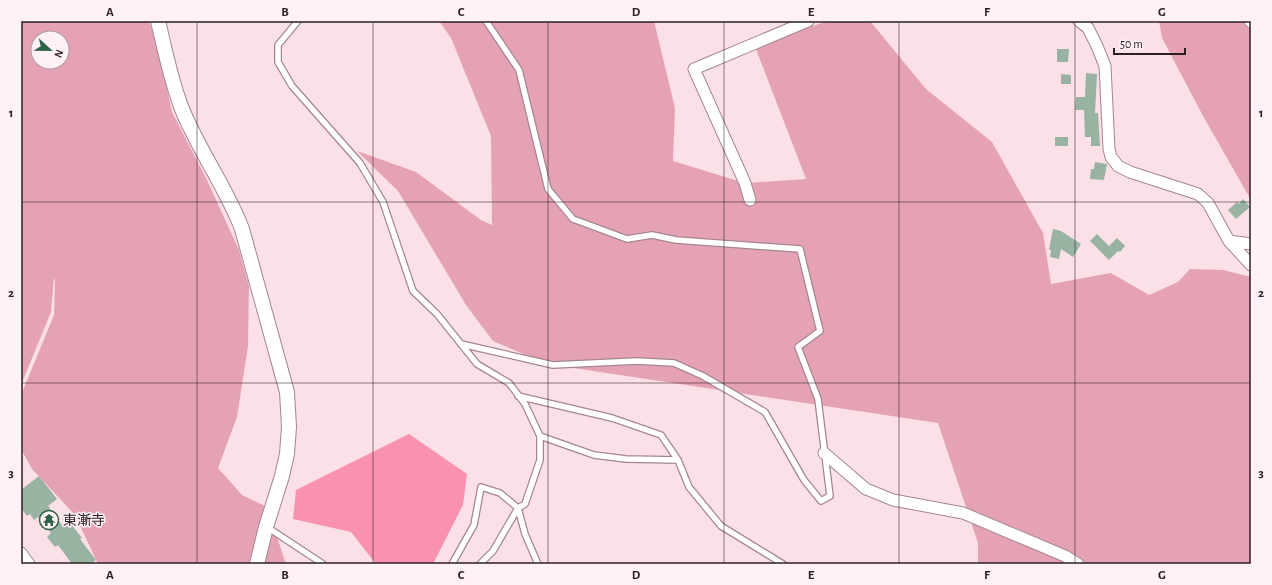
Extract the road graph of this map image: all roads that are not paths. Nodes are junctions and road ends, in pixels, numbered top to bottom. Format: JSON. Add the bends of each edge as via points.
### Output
{"nodes":[{"id":1,"x":158,"y":21,"type":"edge"},
{"id":2,"x":298,"y":21,"type":"edge"},
{"id":3,"x":486,"y":21,"type":"edge"},
{"id":4,"x":808,"y":21,"type":"edge"},
{"id":5,"x":1079,"y":21,"type":"edge"},
{"id":6,"x":750,"y":200,"type":"dead end"},
{"id":7,"x":1229,"y":241,"type":"junction"},
{"id":8,"x":1251,"y":244,"type":"edge"},
{"id":9,"x":1251,"y":265,"type":"edge"},
{"id":10,"x":461,"y":344,"type":"junction"},
{"id":11,"x":518,"y":396,"type":"junction"},
{"id":12,"x":540,"y":436,"type":"junction"},
{"id":13,"x":824,"y":453,"type":"junction"},
{"id":14,"x":678,"y":460,"type":"junction"},
{"id":15,"x":518,"y":508,"type":"junction"},
{"id":16,"x":266,"y":527,"type":"junction"},
{"id":17,"x":21,"y":553,"type":"edge"},
{"id":18,"x":29,"y":564,"type":"edge"},
{"id":19,"x":257,"y":564,"type":"edge"},
{"id":20,"x":323,"y":564,"type":"edge"},
{"id":21,"x":452,"y":564,"type":"edge"},
{"id":22,"x":480,"y":564,"type":"edge"},
{"id":23,"x":538,"y":564,"type":"edge"},
{"id":24,"x":783,"y":564,"type":"edge"},
{"id":25,"x":1078,"y":564,"type":"edge"}],
"edges":[{"from":1,"to":16,"type":"street","via":[[182,109],[242,229],[287,392],[289,427],[286,454]]},
{"from":2,"to":10,"type":"lane","via":[[278,45],[278,62],[292,86],[360,163],[383,202],[413,291],[437,314]]},
{"from":3,"to":13,"type":"lane","via":[[519,70],[548,189],[573,219],[627,240],[652,235],[676,240],[800,249],[820,331],[798,347],[818,399]]},
{"from":4,"to":6,"type":"street","via":[[694,69],[745,183]]},
{"from":5,"to":7,"type":"street","via":[[1088,28],[1105,66],[1111,157],[1118,166],[1130,172],[1198,194],[1208,203]]},
{"from":7,"to":8,"type":"street"},
{"from":7,"to":9,"type":"street"},
{"from":10,"to":11,"type":"lane","via":[[477,364],[509,383]]},
{"from":10,"to":13,"type":"lane","via":[[553,365],[637,361],[674,363],[703,376],[765,412],[804,480],[821,501],[830,496]]},
{"from":11,"to":12,"type":"lane","via":[[525,404]]},
{"from":11,"to":14,"type":"lane","via":[[612,418],[661,435]]},
{"from":12,"to":14,"type":"lane","via":[[594,456]]},
{"from":12,"to":15,"type":"lane","via":[[540,460],[525,504]]},
{"from":13,"to":25,"type":"street","via":[[866,489],[894,500],[963,513]]},
{"from":14,"to":24,"type":"lane","via":[[689,487],[721,526]]},
{"from":15,"to":21,"type":"lane","via":[[500,493],[481,487],[474,525]]},
{"from":15,"to":22,"type":"lane","via":[[493,551]]},
{"from":15,"to":23,"type":"lane","via":[[525,534]]},
{"from":16,"to":19,"type":"street"},
{"from":16,"to":20,"type":"lane"},
{"from":17,"to":18,"type":"street"}]}
